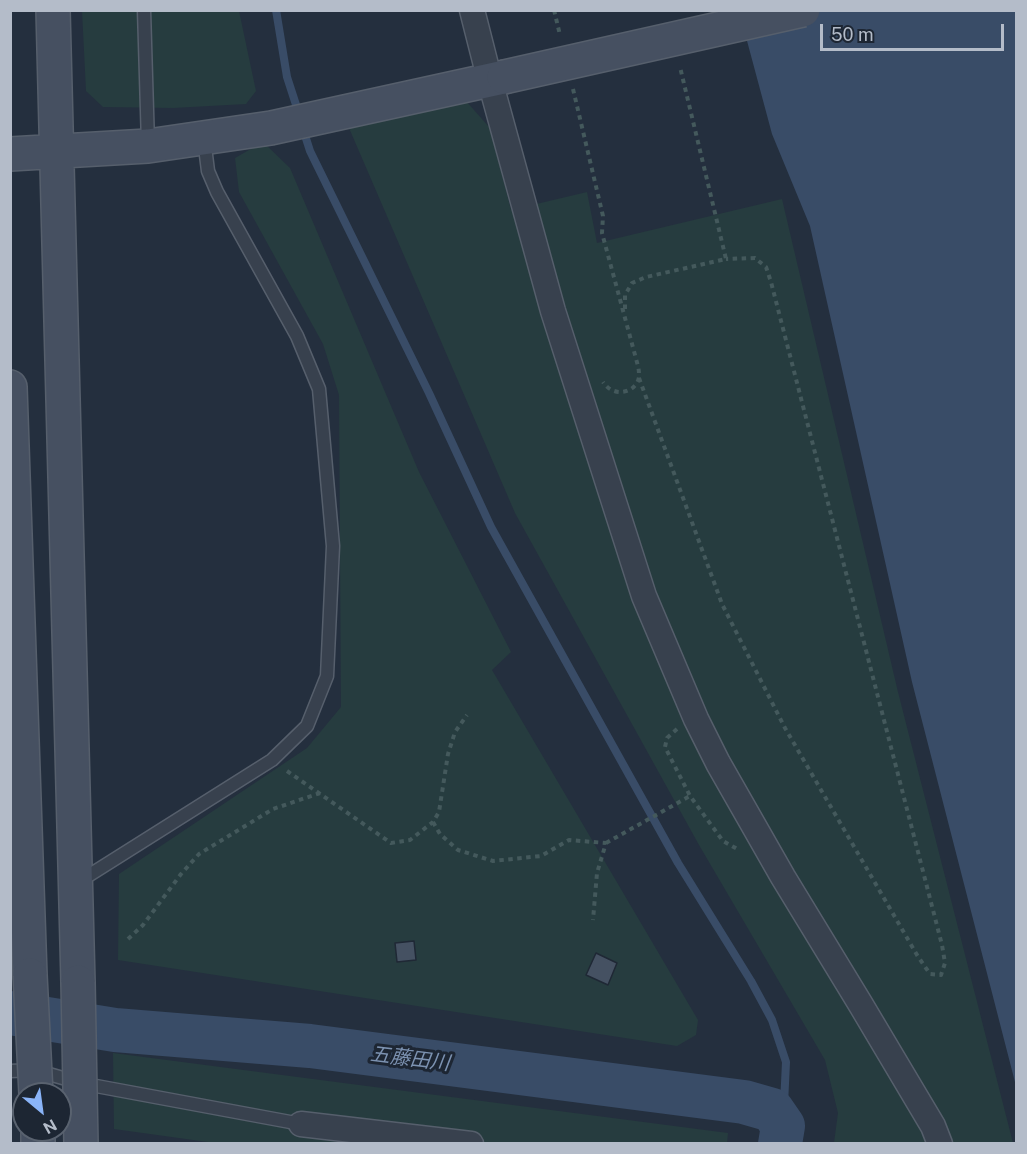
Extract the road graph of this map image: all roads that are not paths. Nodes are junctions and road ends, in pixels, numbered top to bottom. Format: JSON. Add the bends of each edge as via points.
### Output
{"nodes":[{"id":1,"x":53,"y":10,"type":"edge"},
{"id":2,"x":144,"y":10,"type":"edge"},
{"id":3,"x":472,"y":10,"type":"edge"},
{"id":4,"x":803,"y":10,"type":"edge"},
{"id":5,"x":497,"y":79,"type":"junction"},
{"id":6,"x":204,"y":138,"type":"junction"},
{"id":7,"x":148,"y":147,"type":"junction"},
{"id":8,"x":57,"y":152,"type":"junction"},
{"id":9,"x":10,"y":154,"type":"edge"},
{"id":10,"x":10,"y":387,"type":"edge"},
{"id":11,"x":14,"y":631,"type":"edge"},
{"id":12,"x":76,"y":883,"type":"junction"},
{"id":13,"x":27,"y":1078,"type":"edge"},
{"id":14,"x":80,"y":1083,"type":"junction"},
{"id":15,"x":301,"y":1124,"type":"joint"},
{"id":16,"x":81,"y":1143,"type":"edge"},
{"id":17,"x":471,"y":1143,"type":"edge"},
{"id":18,"x":940,"y":1143,"type":"edge"}],
"edges":[{"from":1,"to":8,"type":"street"},
{"from":2,"to":7,"type":"lane"},
{"from":3,"to":5,"type":"street"},
{"from":4,"to":5,"type":"street","bridge":true},
{"from":5,"to":6,"type":"street","via":[[271,128]]},
{"from":5,"to":18,"type":"street","via":[[553,311],[644,596],[718,763]]},
{"from":6,"to":7,"type":"street"},
{"from":6,"to":12,"type":"lane","via":[[208,171],[217,192],[297,336],[319,389],[333,546],[327,676],[307,726],[272,760]]},
{"from":7,"to":8,"type":"street"},
{"from":8,"to":9,"type":"street"},
{"from":8,"to":12,"type":"street"},
{"from":10,"to":11,"type":"street"},
{"from":11,"to":13,"type":"street","bridge":true,"via":[[30,975]]},
{"from":12,"to":14,"type":"street","bridge":true},
{"from":13,"to":14,"type":"lane"},
{"from":14,"to":15,"type":"lane"},
{"from":14,"to":16,"type":"street","bridge":true},
{"from":15,"to":17,"type":"street"}]}
